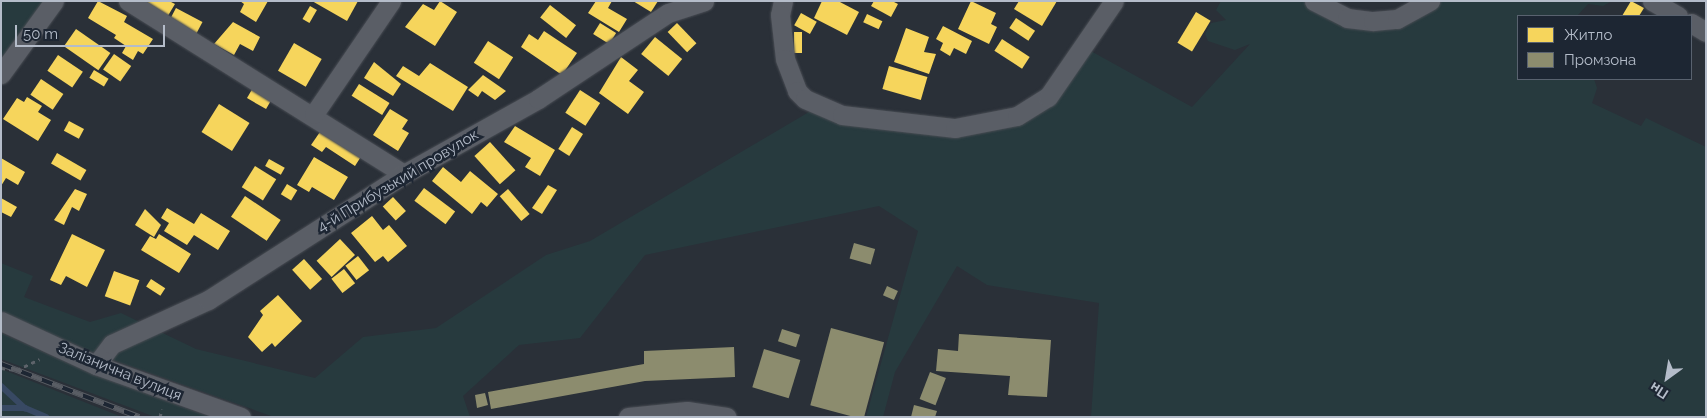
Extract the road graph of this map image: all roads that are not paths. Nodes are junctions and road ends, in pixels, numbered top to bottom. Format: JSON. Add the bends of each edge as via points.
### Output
{"nodes":[{"id":1,"x":54,"y":1,"type":"edge"},
{"id":2,"x":128,"y":1,"type":"edge"},
{"id":3,"x":391,"y":1,"type":"edge"},
{"id":4,"x":704,"y":1,"type":"edge"},
{"id":5,"x":783,"y":1,"type":"edge"},
{"id":6,"x":1114,"y":1,"type":"edge"},
{"id":7,"x":1314,"y":1,"type":"edge"},
{"id":8,"x":1430,"y":1,"type":"edge"},
{"id":9,"x":1652,"y":1,"type":"edge"},
{"id":10,"x":1676,"y":15,"type":"edge"},
{"id":11,"x":1692,"y":25,"type":"edge"},
{"id":12,"x":1706,"y":32,"type":"edge"},
{"id":13,"x":1,"y":74,"type":"edge"},
{"id":14,"x":314,"y":114,"type":"junction"},
{"id":15,"x":404,"y":174,"type":"junction"},
{"id":16,"x":1,"y":321,"type":"edge"},
{"id":17,"x":96,"y":365,"type":"junction"},
{"id":18,"x":241,"y":417,"type":"edge"},
{"id":19,"x":628,"y":417,"type":"edge"},
{"id":20,"x":726,"y":417,"type":"edge"}],
"edges":[{"from":1,"to":13,"type":"street"},
{"from":2,"to":14,"type":"street"},
{"from":3,"to":14,"type":"street"},
{"from":4,"to":15,"type":"street","name":"4-й Прибузький провулок","via":[[668,13],[538,99]]},
{"from":5,"to":6,"type":"street","via":[[780,14],[785,59],[805,99],[842,115],[955,128],[1017,116],[1048,97]]},
{"from":7,"to":8,"type":"street","via":[[1348,18],[1373,21],[1397,19]]},
{"from":9,"to":10,"type":"street"},
{"from":11,"to":12,"type":"street"},
{"from":14,"to":15,"type":"street"},
{"from":15,"to":17,"type":"street","name":"4-й Прибузький провулок","via":[[208,300],[112,344]]},
{"from":16,"to":17,"type":"street","name":"Залізнична вулиця"},
{"from":17,"to":18,"type":"street","name":"Залізнична вулиця"},
{"from":19,"to":20,"type":"street","via":[[687,411]]}]}
